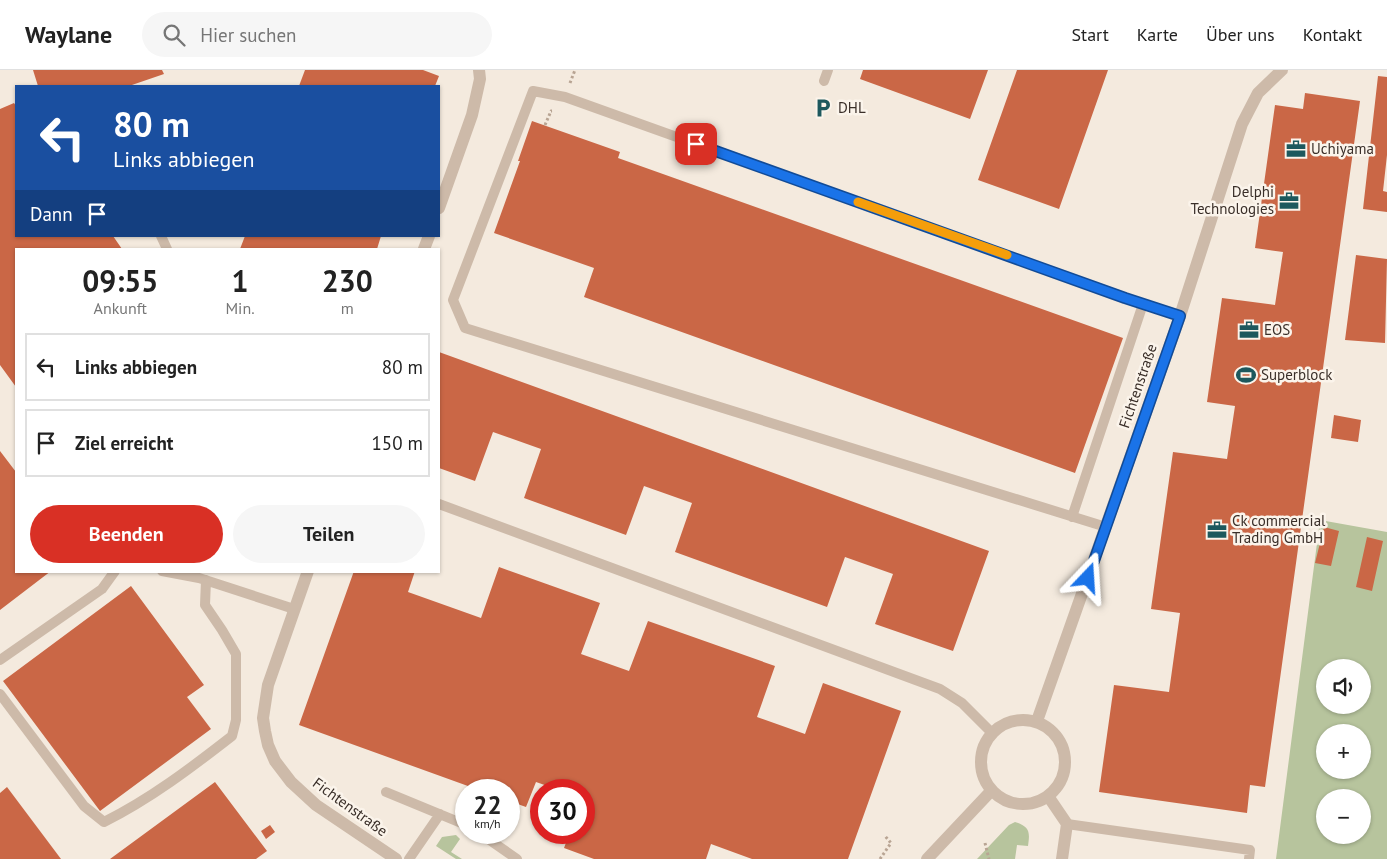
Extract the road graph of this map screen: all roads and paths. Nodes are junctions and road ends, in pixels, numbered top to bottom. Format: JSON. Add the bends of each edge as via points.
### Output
{"nodes":[{"id":1,"x":479,"y":70,"type":"edge"},
{"id":2,"x":828,"y":70,"type":"edge"},
{"id":3,"x":1282,"y":70,"type":"edge"},
{"id":4,"x":824,"y":81,"type":"dead end"},
{"id":5,"x":440,"y":205,"type":"edge"},
{"id":6,"x":1143,"y":304,"type":"junction"},
{"id":7,"x":1180,"y":316,"type":"junction"},
{"id":8,"x":440,"y":504,"type":"edge"},
{"id":9,"x":1072,"y":517,"type":"junction"},
{"id":10,"x":1106,"y":527,"type":"junction"},
{"id":11,"x":114,"y":573,"type":"edge"},
{"id":12,"x":172,"y":573,"type":"edge"},
{"id":13,"x":307,"y":573,"type":"edge"},
{"id":14,"x":206,"y":580,"type":"junction"},
{"id":15,"x":294,"y":609,"type":"junction"},
{"id":16,"x":0,"y":660,"type":"edge"},
{"id":17,"x":0,"y":694,"type":"edge"},
{"id":18,"x":1037,"y":721,"type":"junction"},
{"id":19,"x":992,"y":733,"type":"junction"},
{"id":20,"x":992,"y":790,"type":"junction"},
{"id":21,"x":386,"y":792,"type":"dead end"},
{"id":22,"x":1048,"y":796,"type":"junction"},
{"id":23,"x":440,"y":814,"type":"junction"},
{"id":24,"x":455,"y":820,"type":"edge"},
{"id":25,"x":1067,"y":824,"type":"junction"},
{"id":26,"x":885,"y":836,"type":"dead end"},
{"id":27,"x":985,"y":843,"type":"dead end"},
{"id":28,"x":495,"y":844,"type":"edge"},
{"id":29,"x":396,"y":859,"type":"edge"},
{"id":30,"x":409,"y":859,"type":"edge"},
{"id":31,"x":517,"y":859,"type":"edge"},
{"id":32,"x":880,"y":859,"type":"edge"},
{"id":33,"x":927,"y":859,"type":"edge"},
{"id":34,"x":988,"y":859,"type":"edge"},
{"id":35,"x":1062,"y":859,"type":"edge"},
{"id":36,"x":1249,"y":859,"type":"edge"}],
"edges":[{"from":1,"to":5,"type":"street","via":[[472,115]]},
{"from":2,"to":4,"type":"lane"},
{"from":3,"to":7,"type":"street","name":"Fichtenstraße","via":[[1258,93],[1242,124]]},
{"from":6,"to":7,"type":"lane"},
{"from":6,"to":9,"type":"lane"},
{"from":6,"to":9,"type":"lane","via":[[565,97],[533,91],[453,300],[465,328]]},
{"from":7,"to":10,"type":"street","name":"Fichtenstraße"},
{"from":8,"to":19,"type":"lane","via":[[940,689],[962,704]]},
{"from":9,"to":10,"type":"lane"},
{"from":10,"to":18,"type":"street","name":"Fichtenstraße"},
{"from":11,"to":16,"type":"lane","via":[[102,589]]},
{"from":12,"to":14,"type":"lane"},
{"from":13,"to":15,"type":"street","name":"Fichtenstraße"},
{"from":14,"to":15,"type":"lane"},
{"from":14,"to":17,"type":"lane","via":[[205,604],[236,654],[236,720],[232,736],[129,810],[104,822],[84,806]]},
{"from":15,"to":29,"type":"street","name":"Fichtenstraße","via":[[268,685],[264,718],[268,745],[291,782],[316,805]]},
{"from":18,"to":19,"type":"street","via":[[1012,721]]},
{"from":18,"to":22,"type":"street","via":[[1056,734],[1066,755],[1062,779]]},
{"from":19,"to":20,"type":"street","via":[[981,755],[985,779]]},
{"from":20,"to":22,"type":"street","via":[[1001,798],[1024,804]]},
{"from":20,"to":33,"type":"street"},
{"from":21,"to":23,"type":"lane"},
{"from":22,"to":25,"type":"street"},
{"from":23,"to":24,"type":"lane"},
{"from":23,"to":30,"type":"lane"},
{"from":25,"to":35,"type":"street"},
{"from":25,"to":36,"type":"lane","via":[[1250,850]]},
{"from":26,"to":32,"type":"path","via":[[892,844]]},
{"from":27,"to":34,"type":"path"},
{"from":28,"to":31,"type":"lane"}]}
